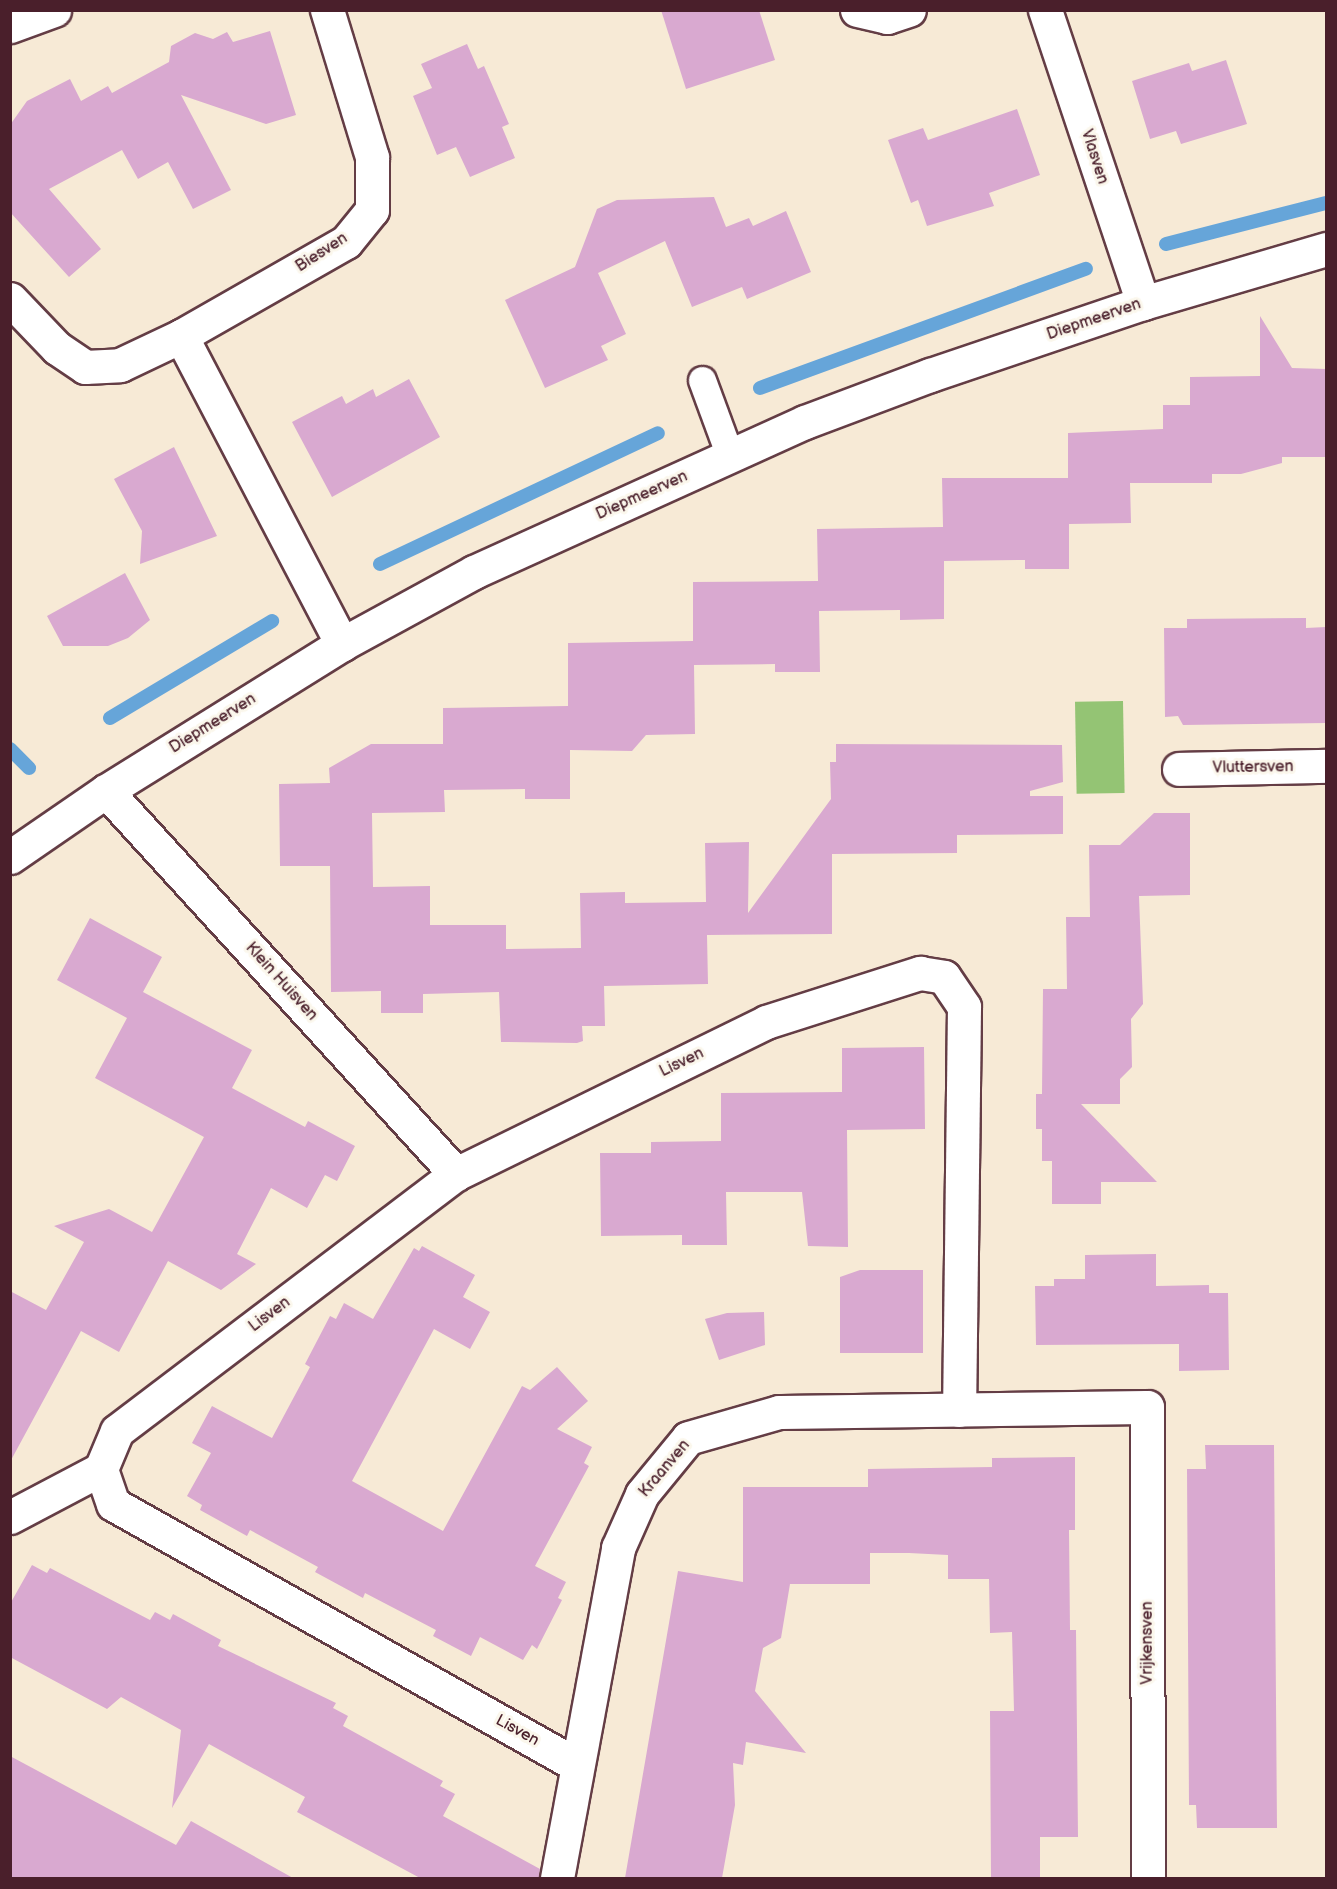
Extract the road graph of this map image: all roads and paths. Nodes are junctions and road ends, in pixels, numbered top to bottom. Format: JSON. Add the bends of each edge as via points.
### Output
{"nodes":[{"id":1,"x":54,"y":10,"type":"edge"},
{"id":2,"x":327,"y":10,"type":"edge"},
{"id":3,"x":857,"y":10,"type":"edge"},
{"id":4,"x":909,"y":10,"type":"edge"},
{"id":5,"x":1045,"y":10,"type":"edge"},
{"id":6,"x":10,"y":26,"type":"edge"},
{"id":7,"x":1326,"y":249,"type":"edge"},
{"id":8,"x":10,"y":299,"type":"edge"},
{"id":9,"x":1143,"y":303,"type":"junction"},
{"id":10,"x":181,"y":336,"type":"junction"},
{"id":11,"x":702,"y":380,"type":"dead end"},
{"id":12,"x":730,"y":456,"type":"junction"},
{"id":13,"x":342,"y":644,"type":"junction"},
{"id":14,"x":1326,"y":766,"type":"edge"},
{"id":15,"x":1179,"y":769,"type":"dead end"},
{"id":16,"x":106,"y":791,"type":"junction"},
{"id":17,"x":10,"y":857,"type":"edge"},
{"id":18,"x":456,"y":1174,"type":"junction"},
{"id":19,"x":1147,"y":1407,"type":"joint"},
{"id":20,"x":958,"y":1410,"type":"junction"},
{"id":21,"x":100,"y":1469,"type":"junction"},
{"id":22,"x":10,"y":1516,"type":"edge"},
{"id":23,"x":577,"y":1765,"type":"junction"},
{"id":24,"x":556,"y":1878,"type":"edge"},
{"id":25,"x":1148,"y":1878,"type":"edge"}],
"edges":[{"from":1,"to":6,"type":"street"},
{"from":2,"to":10,"type":"street","name":"Biesven","via":[[372,157],[372,210],[346,242]]},
{"from":3,"to":4,"type":"street","via":[[887,17]]},
{"from":5,"to":9,"type":"street","name":"Vlasven"},
{"from":7,"to":9,"type":"street","name":"Diepmeerven"},
{"from":8,"to":10,"type":"street","name":"Biesven","via":[[57,348],[85,367],[120,365]]},
{"from":9,"to":12,"type":"street","name":"Diepmeerven","via":[[930,375]]},
{"from":10,"to":13,"type":"street"},
{"from":11,"to":12,"type":"lane"},
{"from":12,"to":13,"type":"street","name":"Diepmeerven","via":[[474,572]]},
{"from":13,"to":16,"type":"street","name":"Diepmeerven"},
{"from":14,"to":15,"type":"street","name":"Vluttersven"},
{"from":16,"to":17,"type":"street","name":"Diepmeerven"},
{"from":16,"to":18,"type":"street","name":"Klein Huisven"},
{"from":18,"to":20,"type":"street","name":"Lisven","via":[[766,1022],[920,973],[944,977],[964,1007]]},
{"from":18,"to":21,"type":"street","name":"Lisven","via":[[117,1431]]},
{"from":19,"to":20,"type":"street","name":"Kraanven"},
{"from":19,"to":25,"type":"street","name":"Vrijkensven"},
{"from":20,"to":23,"type":"street","name":"Kraanven","via":[[779,1412],[688,1438],[642,1494],[618,1548]]},
{"from":21,"to":22,"type":"street"},
{"from":21,"to":23,"type":"street","name":"Lisven","via":[[113,1504]]},
{"from":23,"to":24,"type":"street","name":"Kraanven"}]}
